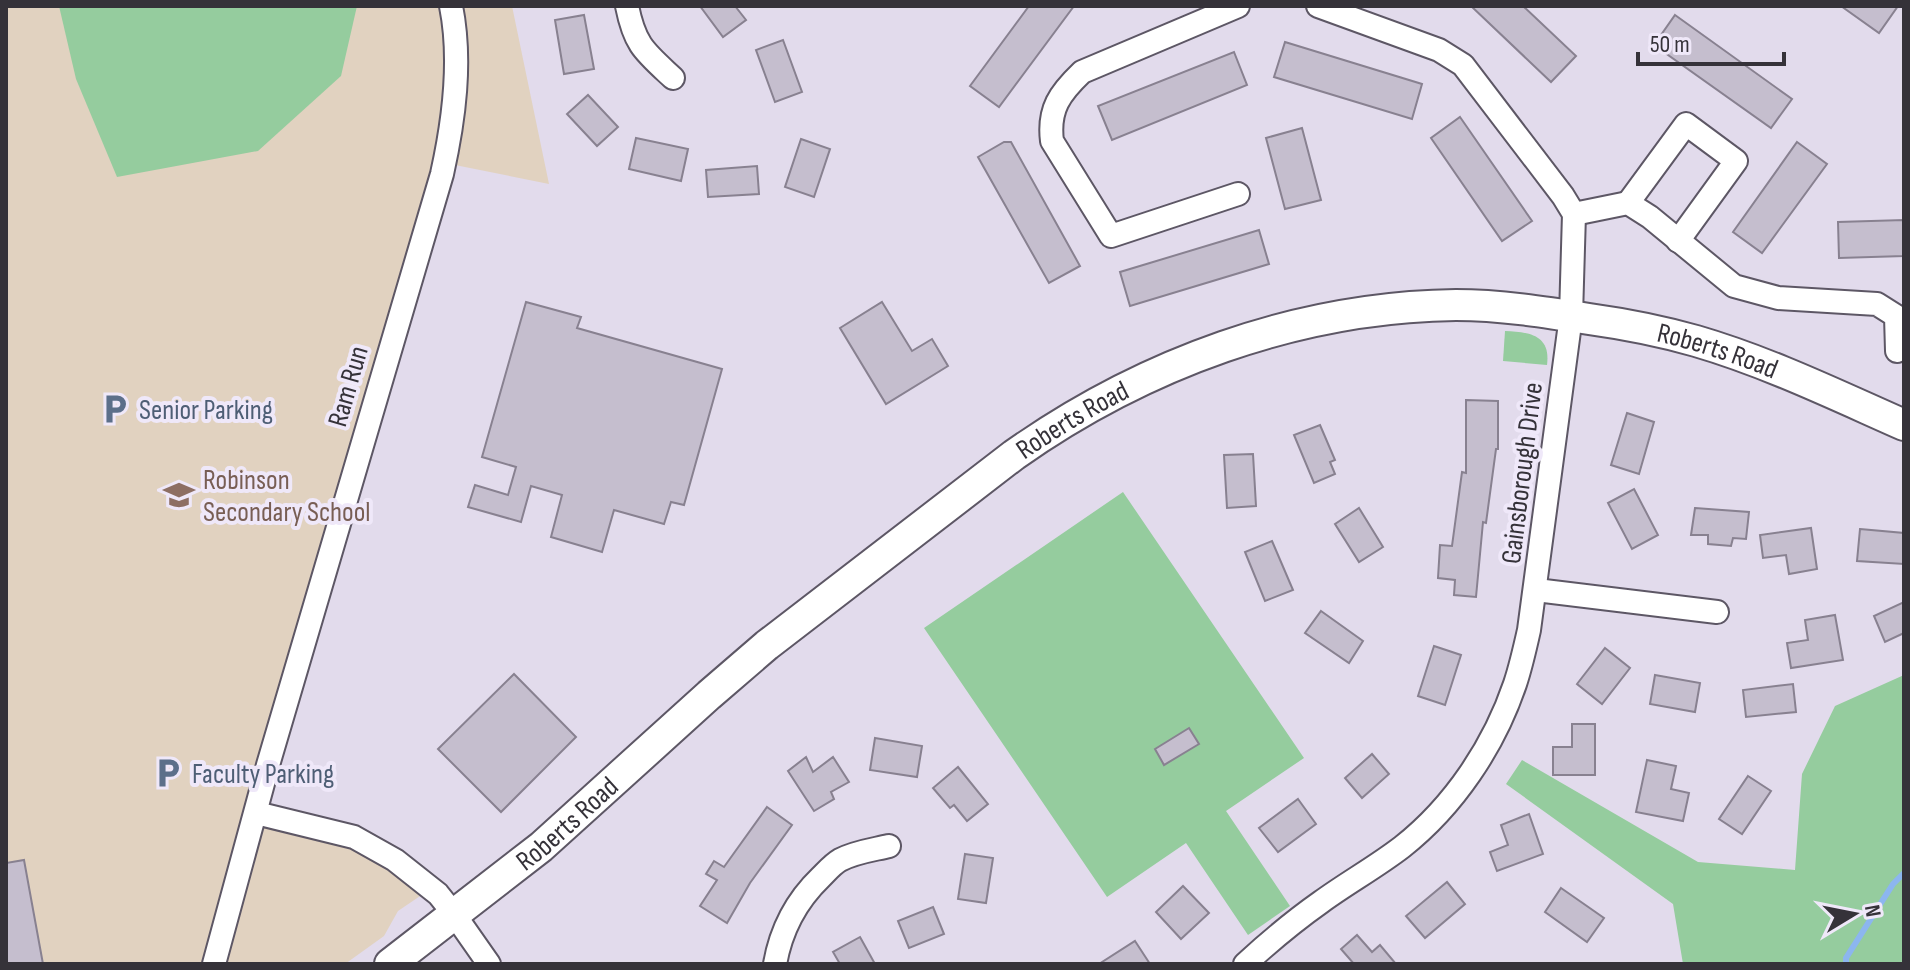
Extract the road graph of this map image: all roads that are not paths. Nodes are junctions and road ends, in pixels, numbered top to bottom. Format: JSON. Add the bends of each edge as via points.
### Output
{"nodes":[{"id":1,"x":451,"y":6,"type":"edge"},
{"id":2,"x":627,"y":6,"type":"edge"},
{"id":3,"x":1238,"y":6,"type":"edge"},
{"id":4,"x":1318,"y":6,"type":"edge"},
{"id":5,"x":673,"y":78,"type":"dead end"},
{"id":6,"x":1238,"y":194,"type":"dead end"},
{"id":7,"x":1628,"y":203,"type":"junction"},
{"id":8,"x":1574,"y":214,"type":"junction"},
{"id":9,"x":1678,"y":241,"type":"junction"},
{"id":10,"x":1571,"y":316,"type":"junction"},
{"id":11,"x":1897,"y":351,"type":"dead end"},
{"id":12,"x":1904,"y":425,"type":"edge"},
{"id":13,"x":1536,"y":590,"type":"junction"},
{"id":14,"x":1717,"y":612,"type":"dead end"},
{"id":15,"x":256,"y":813,"type":"junction"},
{"id":16,"x":889,"y":846,"type":"dead end"},
{"id":17,"x":454,"y":914,"type":"junction"},
{"id":18,"x":1254,"y":961,"type":"edge"},
{"id":19,"x":214,"y":964,"type":"edge"},
{"id":20,"x":390,"y":964,"type":"edge"},
{"id":21,"x":489,"y":964,"type":"edge"},
{"id":22,"x":775,"y":964,"type":"edge"}],
"edges":[{"from":1,"to":15,"type":"street","name":"Ram Run","via":[[454,112],[442,174]]},
{"from":2,"to":5,"type":"street","via":[[644,51]]},
{"from":3,"to":6,"type":"street","via":[[1082,72],[1054,105],[1050,125],[1052,141],[1111,236]]},
{"from":4,"to":8,"type":"street","via":[[1439,50],[1463,65]]},
{"from":7,"to":8,"type":"street"},
{"from":7,"to":9,"type":"street"},
{"from":7,"to":9,"type":"street","via":[[1686,124],[1736,161]]},
{"from":8,"to":10,"type":"street","name":"Gainsborough Drive"},
{"from":9,"to":11,"type":"street","via":[[1734,286],[1778,298],[1877,304],[1896,316]]},
{"from":10,"to":12,"type":"main road","name":"Roberts Road","via":[[1696,341],[1762,363]]},
{"from":10,"to":13,"type":"street","name":"Gainsborough Drive"},
{"from":10,"to":17,"type":"main road","name":"Roberts Road","via":[[1458,305],[1340,316],[1216,349],[1101,400],[1014,455],[767,645],[541,847]]},
{"from":13,"to":14,"type":"street"},
{"from":13,"to":18,"type":"street","name":"Gainsborough Drive","via":[[1516,681],[1476,765],[1448,802],[1401,847],[1322,901]]},
{"from":15,"to":17,"type":"street","via":[[354,837],[395,860]]},
{"from":15,"to":19,"type":"street","name":"Ram Run"},
{"from":16,"to":22,"type":"street","via":[[841,860],[810,887],[783,934]]},
{"from":17,"to":20,"type":"main road","name":"Roberts Road"},
{"from":17,"to":21,"type":"street"}]}
